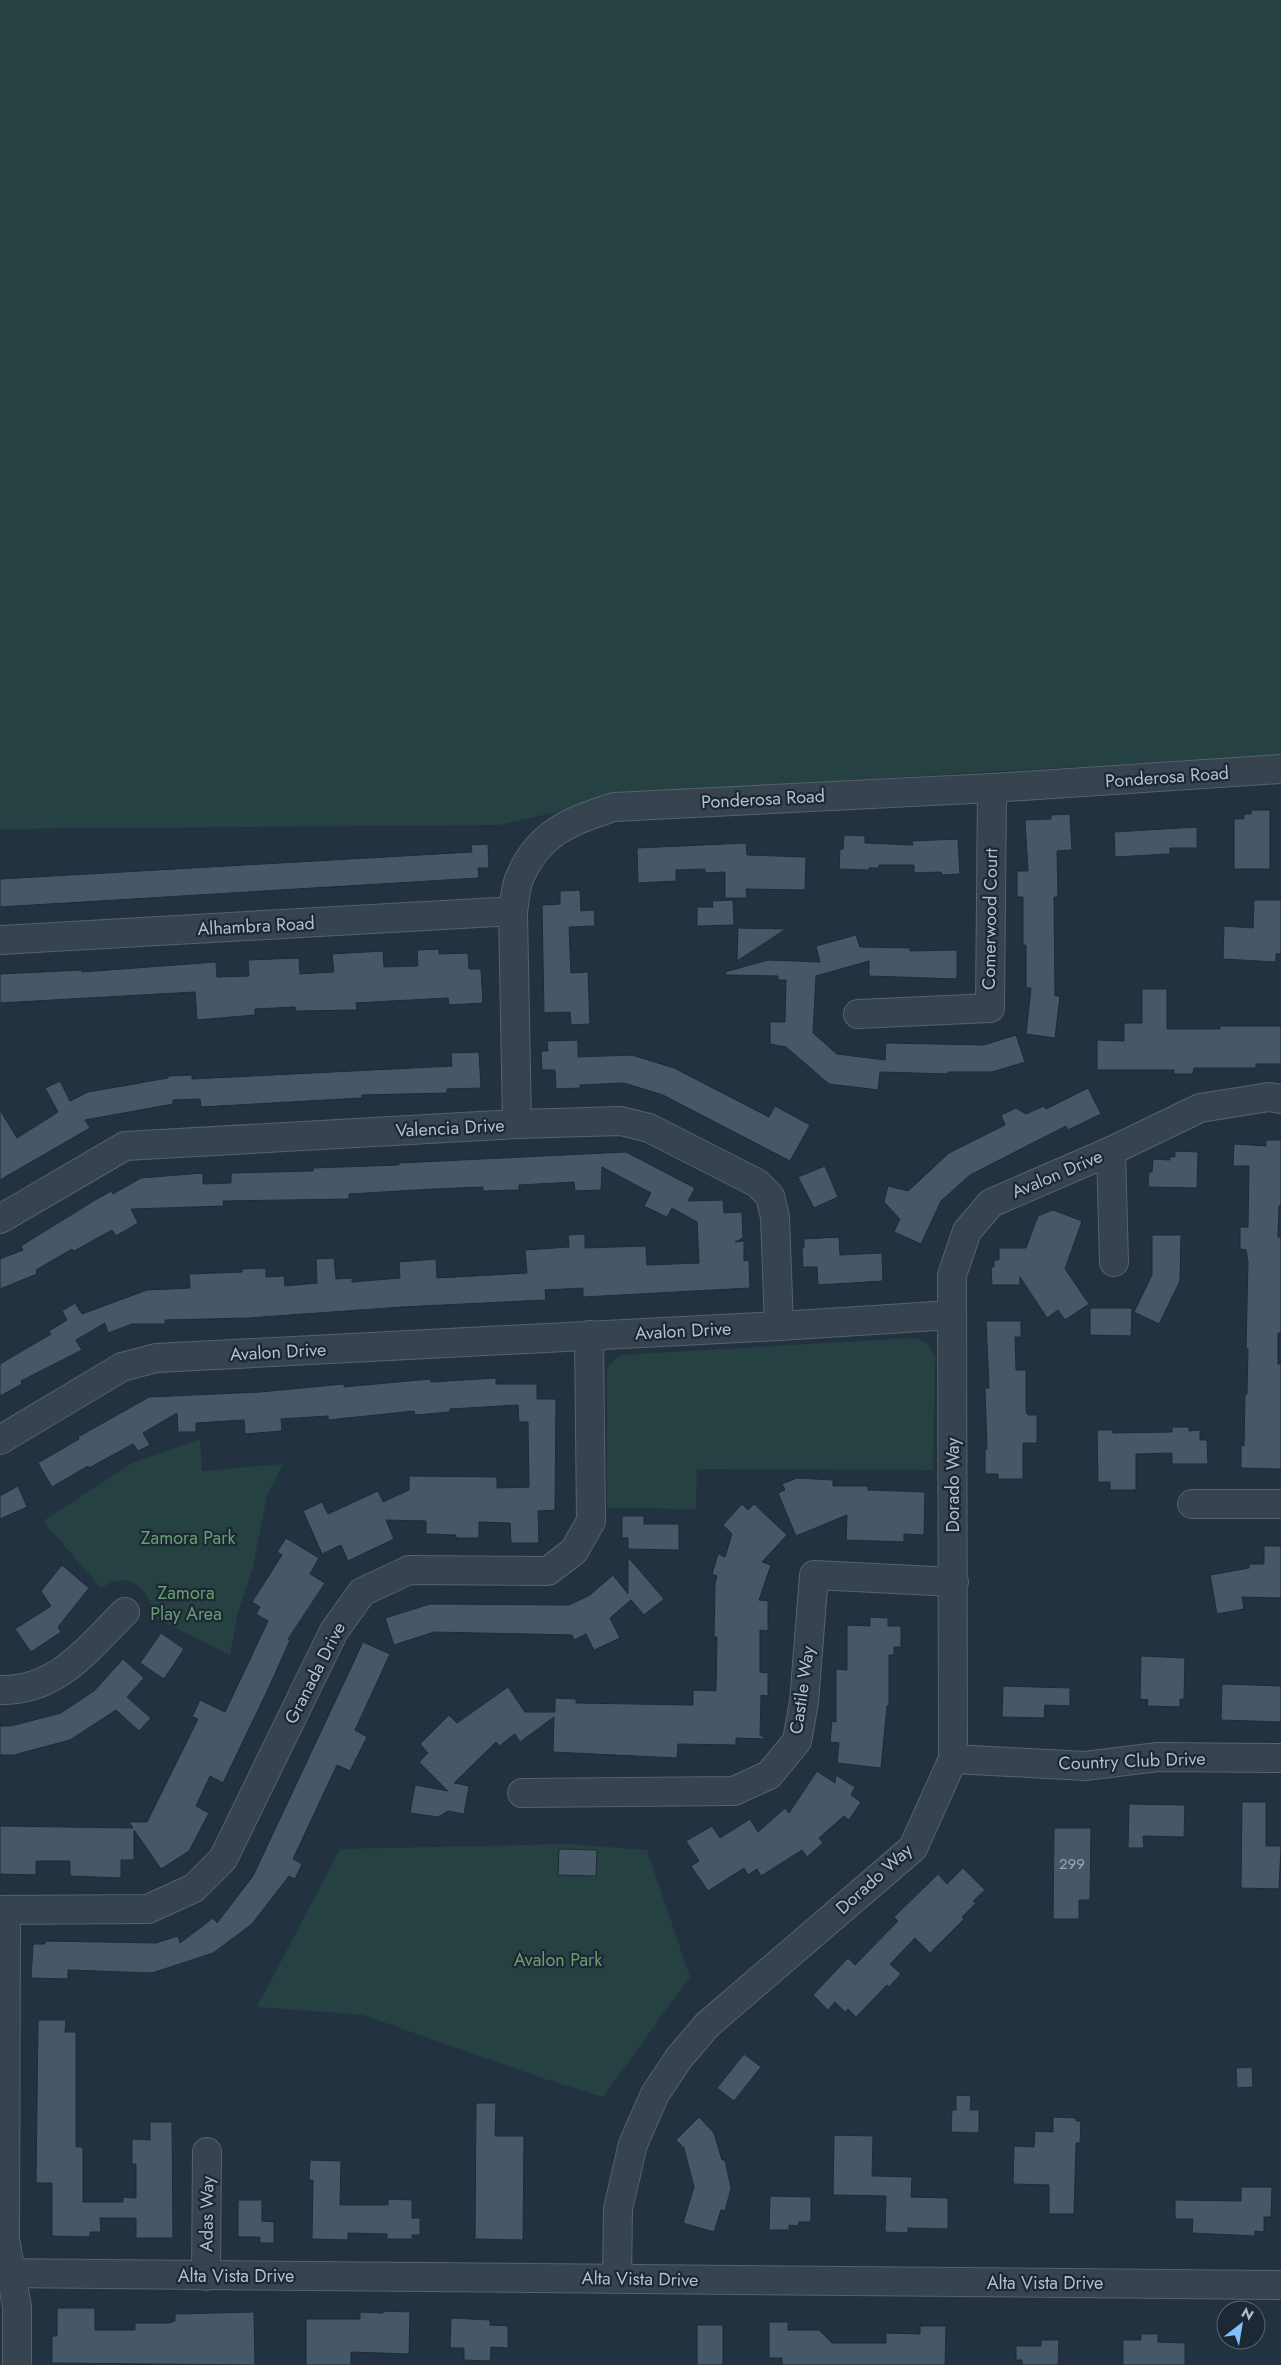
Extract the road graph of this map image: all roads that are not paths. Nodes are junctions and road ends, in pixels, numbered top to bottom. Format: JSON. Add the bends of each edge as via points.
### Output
{"nodes":[{"id":1,"x":1281,"y":769,"type":"edge"},
{"id":2,"x":992,"y":788,"type":"junction"},
{"id":3,"x":513,"y":911,"type":"junction"},
{"id":4,"x":0,"y":940,"type":"edge"},
{"id":5,"x":858,"y":1014,"type":"dead end"},
{"id":6,"x":1281,"y":1099,"type":"edge"},
{"id":7,"x":517,"y":1124,"type":"junction"},
{"id":8,"x":1110,"y":1151,"type":"junction"},
{"id":9,"x":0,"y":1219,"type":"edge"},
{"id":10,"x":1114,"y":1262,"type":"dead end"},
{"id":11,"x":952,"y":1315,"type":"junction"},
{"id":12,"x":779,"y":1326,"type":"junction"},
{"id":13,"x":589,"y":1335,"type":"junction"},
{"id":14,"x":0,"y":1440,"type":"edge"},
{"id":15,"x":1192,"y":1504,"type":"dead end"},
{"id":16,"x":1281,"y":1504,"type":"edge"},
{"id":17,"x":954,"y":1582,"type":"junction"},
{"id":18,"x":125,"y":1612,"type":"dead end"},
{"id":19,"x":0,"y":1690,"type":"edge"},
{"id":20,"x":1281,"y":1758,"type":"edge"},
{"id":21,"x":953,"y":1759,"type":"junction"},
{"id":22,"x":522,"y":1793,"type":"dead end"},
{"id":23,"x":3,"y":1910,"type":"edge"},
{"id":24,"x":207,"y":2152,"type":"dead end"},
{"id":25,"x":5,"y":2273,"type":"edge"},
{"id":26,"x":206,"y":2276,"type":"junction"},
{"id":27,"x":617,"y":2278,"type":"junction"},
{"id":28,"x":1281,"y":2285,"type":"edge"},
{"id":29,"x":17,"y":2365,"type":"edge"}],
"edges":[{"from":1,"to":2,"type":"street","name":"Ponderosa Road"},
{"from":2,"to":3,"type":"street","name":"Ponderosa Road","via":[[614,807],[572,821],[538,846],[519,878]]},
{"from":2,"to":5,"type":"street","name":"Comerwood Court","via":[[990,1008]]},
{"from":3,"to":4,"type":"street","name":"Alhambra Road"},
{"from":3,"to":7,"type":"street","name":"Ponderosa Road"},
{"from":6,"to":8,"type":"street","name":"Avalon Drive","via":[[1268,1097],[1200,1108]]},
{"from":7,"to":9,"type":"street","name":"Valencia Drive","via":[[125,1146]]},
{"from":7,"to":12,"type":"street","name":"Valencia Drive","via":[[621,1121],[650,1128],[756,1183],[770,1196],[775,1218]]},
{"from":8,"to":10,"type":"street"},
{"from":8,"to":11,"type":"street","name":"Avalon Drive","via":[[991,1203],[968,1231],[952,1275]]},
{"from":11,"to":12,"type":"street","name":"Avalon Drive"},
{"from":11,"to":17,"type":"street","name":"Dorado Way"},
{"from":12,"to":13,"type":"street","name":"Avalon Drive"},
{"from":13,"to":14,"type":"street","name":"Avalon Drive","via":[[156,1358],[122,1367]]},
{"from":13,"to":23,"type":"street","name":"Granada Drive","via":[[591,1521],[574,1551],[548,1571],[409,1570],[362,1592],[334,1632],[223,1859],[194,1888],[148,1909]]},
{"from":15,"to":16,"type":"street"},
{"from":17,"to":21,"type":"street","name":"Dorado Way"},
{"from":17,"to":22,"type":"street","name":"Castile Way","via":[[814,1575],[804,1702],[797,1741],[769,1775],[734,1791]]},
{"from":18,"to":19,"type":"street","via":[[63,1671],[40,1685]]},
{"from":20,"to":21,"type":"street","name":"Country Club Drive","via":[[1158,1757],[1085,1766]]},
{"from":21,"to":27,"type":"street","name":"Dorado Way","via":[[913,1848],[707,2026],[679,2058],[655,2094],[633,2144],[618,2209]]},
{"from":23,"to":25,"type":"street"},
{"from":24,"to":26,"type":"street","name":"Adas Way"},
{"from":25,"to":26,"type":"street","name":"Alta Vista Drive"},
{"from":25,"to":29,"type":"street","via":[[17,2307]]},
{"from":26,"to":27,"type":"street","name":"Alta Vista Drive"},
{"from":27,"to":28,"type":"street","name":"Alta Vista Drive"}]}
